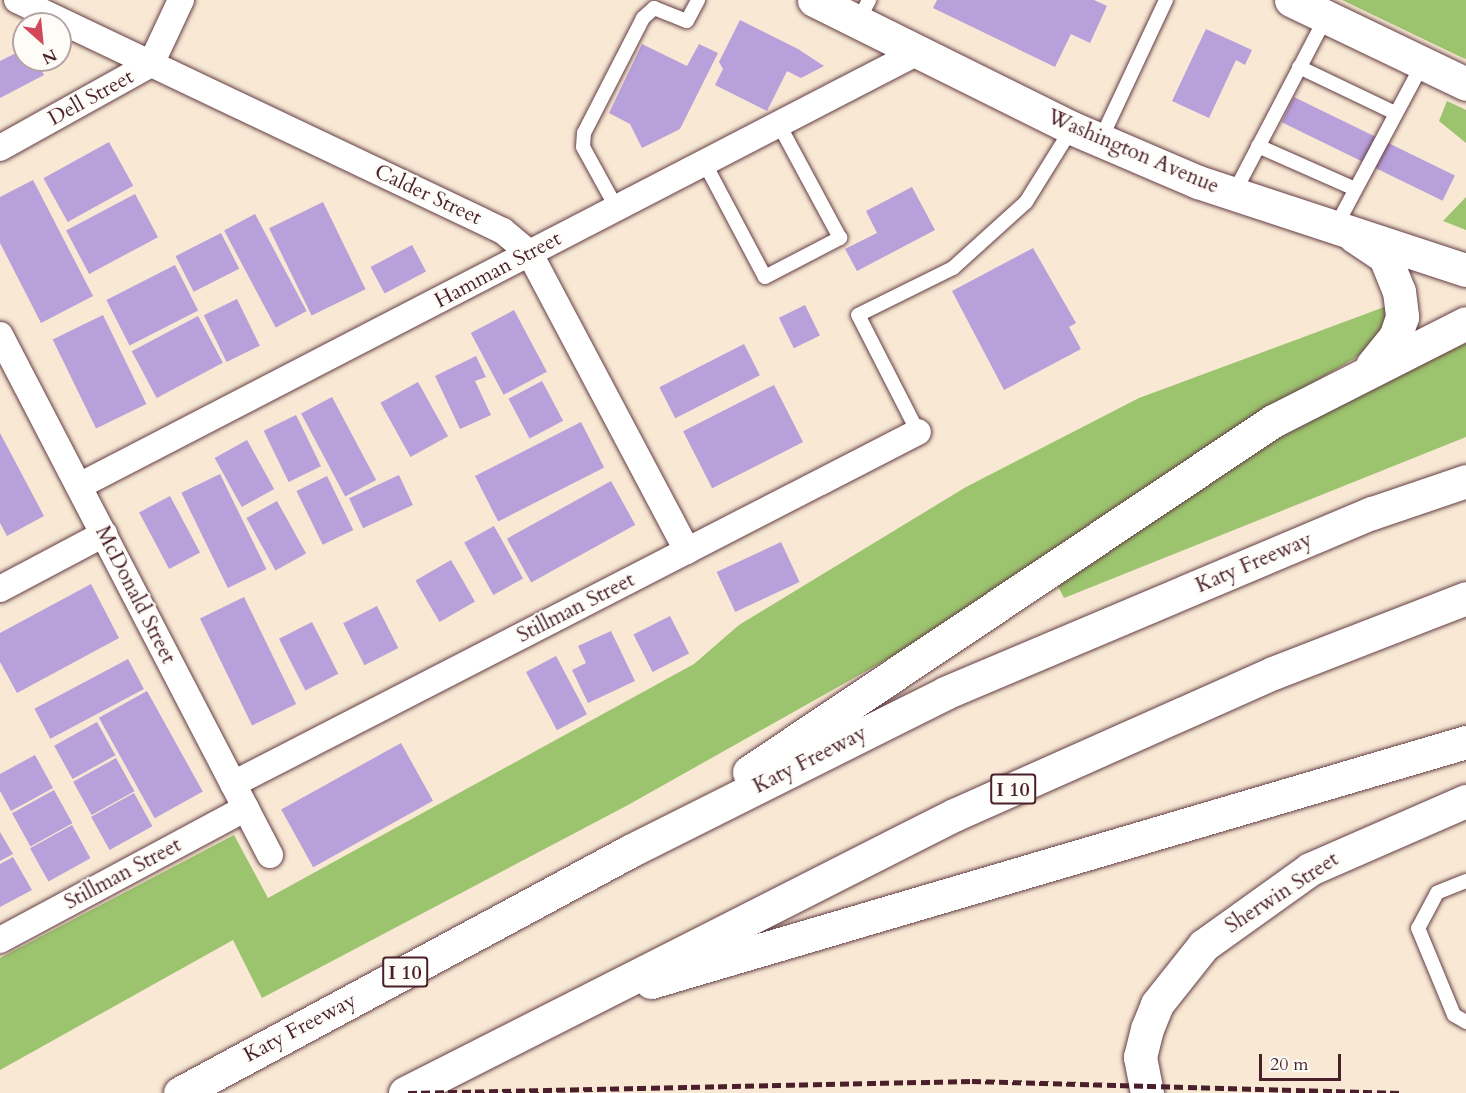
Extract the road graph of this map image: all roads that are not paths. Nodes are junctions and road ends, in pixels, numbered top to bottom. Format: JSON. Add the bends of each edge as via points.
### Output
{"nodes":[{"id":1,"x":17,"y":0,"type":"edge"},
{"id":2,"x":181,"y":0,"type":"edge"},
{"id":3,"x":698,"y":0,"type":"edge"},
{"id":4,"x":814,"y":0,"type":"edge"},
{"id":5,"x":1166,"y":0,"type":"edge"},
{"id":6,"x":1291,"y":0,"type":"edge"},
{"id":7,"x":863,"y":10,"type":"edge"},
{"id":8,"x":1326,"y":17,"type":"junction"},
{"id":9,"x":916,"y":53,"type":"junction"},
{"id":10,"x":1423,"y":63,"type":"junction"},
{"id":11,"x":151,"y":64,"type":"junction"},
{"id":12,"x":1299,"y":67,"type":"junction"},
{"id":13,"x":1466,"y":84,"type":"edge"},
{"id":14,"x":1395,"y":113,"type":"junction"},
{"id":15,"x":778,"y":123,"type":"junction"},
{"id":16,"x":1086,"y":134,"type":"junction"},
{"id":17,"x":1258,"y":146,"type":"junction"},
{"id":18,"x":0,"y":148,"type":"edge"},
{"id":19,"x":704,"y":162,"type":"junction"},
{"id":20,"x":1355,"y":189,"type":"junction"},
{"id":21,"x":1233,"y":195,"type":"junction"},
{"id":22,"x":616,"y":207,"type":"junction"},
{"id":23,"x":1345,"y":233,"type":"junction"},
{"id":24,"x":530,"y":254,"type":"junction"},
{"id":25,"x":1466,"y":270,"type":"edge"},
{"id":26,"x":1466,"y":322,"type":"edge"},
{"id":27,"x":0,"y":335,"type":"edge"},
{"id":28,"x":1370,"y":368,"type":"junction"},
{"id":29,"x":918,"y":432,"type":"joint"},
{"id":30,"x":1466,"y":481,"type":"edge"},
{"id":31,"x":79,"y":486,"type":"junction"},
{"id":32,"x":104,"y":534,"type":"junction"},
{"id":33,"x":687,"y":551,"type":"junction"},
{"id":34,"x":0,"y":589,"type":"edge"},
{"id":35,"x":1466,"y":598,"type":"edge"},
{"id":36,"x":1466,"y":742,"type":"edge"},
{"id":37,"x":233,"y":784,"type":"junction"},
{"id":38,"x":1466,"y":801,"type":"edge"},
{"id":39,"x":246,"y":808,"type":"junction"},
{"id":40,"x":630,"y":851,"type":"junction"},
{"id":41,"x":270,"y":855,"type":"dead end"},
{"id":42,"x":1466,"y":881,"type":"edge"},
{"id":43,"x":0,"y":940,"type":"edge"},
{"id":44,"x":571,"y":1005,"type":"junction"},
{"id":45,"x":1466,"y":1023,"type":"edge"},
{"id":46,"x":180,"y":1093,"type":"edge"},
{"id":47,"x":405,"y":1093,"type":"edge"},
{"id":48,"x":1147,"y":1093,"type":"edge"}],
"edges":[{"from":1,"to":11,"type":"street","name":"Calder Street"},
{"from":2,"to":11,"type":"street","name":"Dell Street"},
{"from":3,"to":22,"type":"lane","via":[[687,21],[654,8],[643,18],[584,133],[583,147]]},
{"from":4,"to":7,"type":"main road","name":"Washington Avenue"},
{"from":5,"to":16,"type":"lane"},
{"from":6,"to":8,"type":"main road"},
{"from":7,"to":9,"type":"main road","name":"Washington Avenue"},
{"from":8,"to":10,"type":"main road"},
{"from":8,"to":12,"type":"lane"},
{"from":9,"to":15,"type":"street","name":"Hamman Street"},
{"from":9,"to":16,"type":"main road","name":"Washington Avenue"},
{"from":10,"to":13,"type":"main road"},
{"from":10,"to":14,"type":"lane"},
{"from":11,"to":18,"type":"street","name":"Dell Street"},
{"from":11,"to":24,"type":"street","name":"Calder Street","via":[[503,231]]},
{"from":12,"to":14,"type":"lane"},
{"from":12,"to":17,"type":"lane"},
{"from":14,"to":20,"type":"lane"},
{"from":15,"to":19,"type":"street","name":"Hamman Street"},
{"from":15,"to":19,"type":"lane","via":[[840,238],[765,277]]},
{"from":16,"to":21,"type":"main road","name":"Washington Avenue"},
{"from":16,"to":29,"type":"lane","via":[[1026,202],[953,268],[858,315]]},
{"from":17,"to":20,"type":"lane"},
{"from":17,"to":21,"type":"lane"},
{"from":19,"to":22,"type":"street","name":"Hamman Street"},
{"from":20,"to":23,"type":"lane"},
{"from":21,"to":23,"type":"main road","name":"Washington Avenue"},
{"from":22,"to":24,"type":"street","name":"Hamman Street"},
{"from":23,"to":25,"type":"main road","name":"Washington Avenue"},
{"from":23,"to":28,"type":"main road","via":[[1385,257],[1400,291],[1402,317],[1395,337]]},
{"from":24,"to":31,"type":"street","name":"Hamman Street"},
{"from":24,"to":33,"type":"street","name":"Calder Street"},
{"from":26,"to":28,"type":"main road"},
{"from":27,"to":31,"type":"street","name":"McDonald Street"},
{"from":28,"to":40,"type":"main road","via":[[1273,421]]},
{"from":29,"to":33,"type":"street","name":"Stillman Street"},
{"from":30,"to":40,"type":"main road","name":"Katy Freeway","number":"I 10","via":[[1372,513],[945,693]]},
{"from":31,"to":32,"type":"street","name":"McDonald Street"},
{"from":32,"to":34,"type":"street"},
{"from":32,"to":37,"type":"street","name":"McDonald Street"},
{"from":33,"to":37,"type":"street","name":"Stillman Street"},
{"from":35,"to":44,"type":"main road","number":"I 10","via":[[1273,673],[954,815]]},
{"from":36,"to":44,"type":"main road"},
{"from":37,"to":39,"type":"street","name":"McDonald Street"},
{"from":38,"to":48,"type":"main road","name":"Sherwin Street","via":[[1350,849],[1252,906],[1176,978],[1157,1004],[1140,1057]]},
{"from":39,"to":41,"type":"street","name":"McDonald Street"},
{"from":39,"to":43,"type":"street","name":"Stillman Street"},
{"from":40,"to":46,"type":"main road","name":"Katy Freeway","number":"I 10"},
{"from":42,"to":45,"type":"lane","via":[[1437,893],[1418,928],[1454,1015]]},
{"from":44,"to":47,"type":"main road","number":"I 10"}]}
